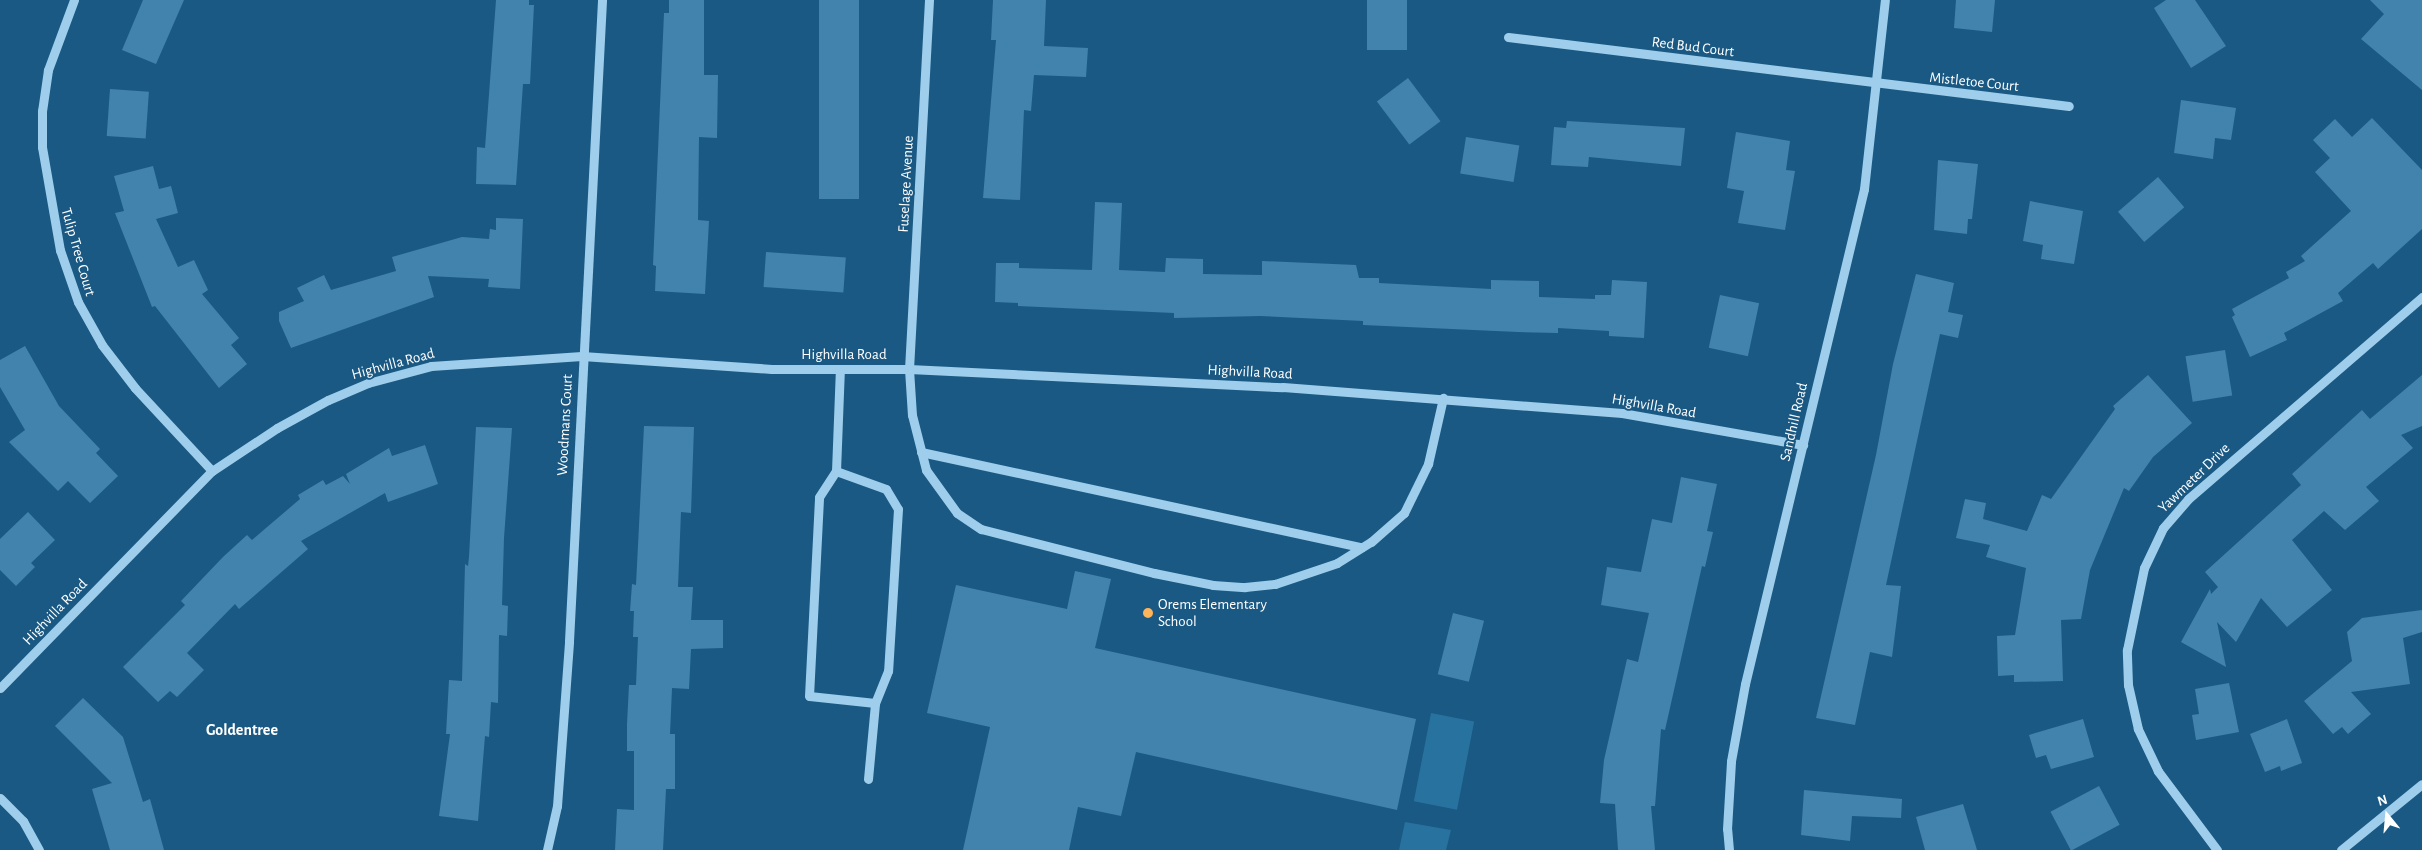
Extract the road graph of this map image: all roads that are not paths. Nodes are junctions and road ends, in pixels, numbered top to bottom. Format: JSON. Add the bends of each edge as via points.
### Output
{"nodes":[{"id":1,"x":74,"y":0,"type":"edge"},
{"id":2,"x":602,"y":0,"type":"edge"},
{"id":3,"x":929,"y":0,"type":"edge"},
{"id":4,"x":1885,"y":0,"type":"edge"},
{"id":5,"x":1508,"y":37,"type":"dead end"},
{"id":6,"x":1875,"y":84,"type":"junction"},
{"id":7,"x":2070,"y":106,"type":"dead end"},
{"id":8,"x":2422,"y":297,"type":"edge"},
{"id":9,"x":582,"y":356,"type":"junction"},
{"id":10,"x":840,"y":369,"type":"junction"},
{"id":11,"x":909,"y":369,"type":"junction"},
{"id":12,"x":1443,"y":398,"type":"junction"},
{"id":13,"x":1803,"y":445,"type":"junction"},
{"id":14,"x":921,"y":452,"type":"junction"},
{"id":15,"x":212,"y":471,"type":"junction"},
{"id":16,"x":836,"y":471,"type":"junction"},
{"id":17,"x":1362,"y":547,"type":"junction"},
{"id":18,"x":0,"y":688,"type":"edge"},
{"id":19,"x":874,"y":703,"type":"junction"},
{"id":20,"x":868,"y":779,"type":"dead end"},
{"id":21,"x":2422,"y":784,"type":"edge"},
{"id":22,"x":0,"y":798,"type":"edge"},
{"id":23,"x":39,"y":850,"type":"edge"},
{"id":24,"x":547,"y":850,"type":"edge"},
{"id":25,"x":1729,"y":850,"type":"edge"},
{"id":26,"x":2218,"y":850,"type":"edge"},
{"id":27,"x":2341,"y":850,"type":"edge"}],
"edges":[{"from":1,"to":15,"type":"street","name":"Tulip Tree Court","via":[[48,70],[42,111],[42,147],[48,197],[60,250],[78,302],[102,345],[135,388]]},
{"from":2,"to":9,"type":"street","name":"Woodmans Court"},
{"from":3,"to":11,"type":"street","name":"Fuselage Avenue"},
{"from":4,"to":6,"type":"street","name":"Sandhill Road"},
{"from":5,"to":6,"type":"street","name":"Red Bud Court"},
{"from":6,"to":7,"type":"street","name":"Mistletoe Court"},
{"from":6,"to":13,"type":"street","name":"Sandhill Road","via":[[1864,189]]},
{"from":8,"to":26,"type":"street","name":"Yawmeter Drive","via":[[2188,499],[2163,528],[2144,568],[2127,650],[2128,685],[2138,729],[2158,771]]},
{"from":9,"to":10,"type":"street","name":"Highvilla Road","via":[[772,369]]},
{"from":9,"to":15,"type":"street","name":"Highvilla Road","via":[[431,366],[368,383],[277,428]]},
{"from":9,"to":24,"type":"street","name":"Woodmans Court","via":[[569,641],[557,806]]},
{"from":10,"to":11,"type":"street","name":"Highvilla Road"},
{"from":10,"to":16,"type":"street"},
{"from":11,"to":12,"type":"street","name":"Highvilla Road"},
{"from":11,"to":14,"type":"street","name":"Fuselage Avenue","via":[[912,415]]},
{"from":12,"to":13,"type":"street","name":"Highvilla Road","via":[[1622,413]]},
{"from":12,"to":17,"type":"street","name":"Fuselage Avenue","via":[[1428,464],[1418,490],[1404,513]]},
{"from":13,"to":25,"type":"street","name":"Sandhill Road","via":[[1745,684],[1732,761],[1727,829]]},
{"from":14,"to":17,"type":"street"},
{"from":14,"to":17,"type":"street","name":"Fuselage Avenue","via":[[926,470],[939,491],[957,513],[981,529],[1154,573],[1213,585],[1245,587],[1275,584],[1337,563]]},
{"from":15,"to":18,"type":"street","name":"Highvilla Road"},
{"from":16,"to":19,"type":"street","via":[[886,489],[898,509],[888,671]]},
{"from":16,"to":19,"type":"street","via":[[820,497],[809,696]]},
{"from":19,"to":20,"type":"street"},
{"from":21,"to":27,"type":"street"},
{"from":22,"to":23,"type":"street","via":[[23,821]]}]}
